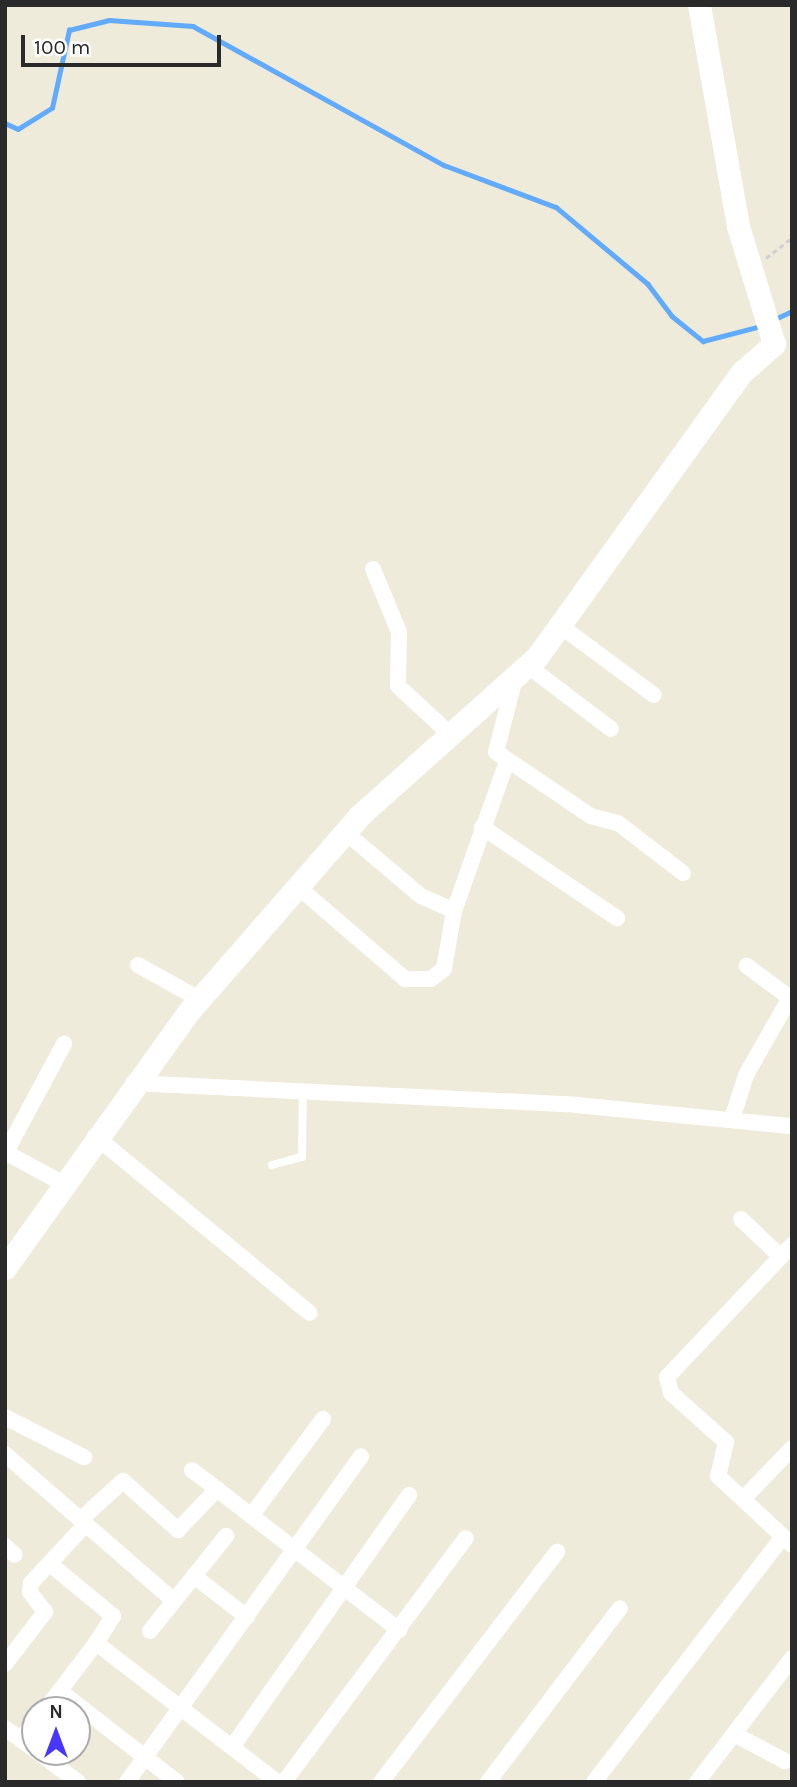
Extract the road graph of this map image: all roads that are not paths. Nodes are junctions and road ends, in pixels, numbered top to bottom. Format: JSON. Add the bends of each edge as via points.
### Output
{"nodes":[{"id":1,"x":699,"y":5,"type":"edge"},
{"id":2,"x":373,"y":569,"type":"dead end"},
{"id":3,"x":562,"y":627,"type":"junction"},
{"id":4,"x":522,"y":672,"type":"junction"},
{"id":5,"x":654,"y":695,"type":"dead end"},
{"id":6,"x":611,"y":729,"type":"dead end"},
{"id":7,"x":449,"y":733,"type":"junction"},
{"id":8,"x":507,"y":761,"type":"junction"},
{"id":9,"x":482,"y":827,"type":"junction"},
{"id":10,"x":345,"y":832,"type":"junction"},
{"id":11,"x":683,"y":873,"type":"dead end"},
{"id":12,"x":297,"y":886,"type":"junction"},
{"id":13,"x":454,"y":911,"type":"junction"},
{"id":14,"x":617,"y":918,"type":"dead end"},
{"id":15,"x":138,"y":965,"type":"dead end"},
{"id":16,"x":747,"y":966,"type":"dead end"},
{"id":17,"x":199,"y":999,"type":"junction"},
{"id":18,"x":64,"y":1044,"type":"dead end"},
{"id":19,"x":133,"y":1083,"type":"junction"},
{"id":20,"x":303,"y":1089,"type":"junction"},
{"id":21,"x":732,"y":1119,"type":"junction"},
{"id":22,"x":792,"y":1126,"type":"edge"},
{"id":23,"x":95,"y":1136,"type":"junction"},
{"id":24,"x":5,"y":1152,"type":"edge"},
{"id":25,"x":272,"y":1165,"type":"dead end"},
{"id":26,"x":62,"y":1183,"type":"junction"},
{"id":27,"x":741,"y":1220,"type":"dead end"},
{"id":28,"x":786,"y":1250,"type":"edge"},
{"id":29,"x":5,"y":1268,"type":"edge"},
{"id":30,"x":310,"y":1313,"type":"dead end"},
{"id":31,"x":5,"y":1417,"type":"edge"},
{"id":32,"x":323,"y":1419,"type":"dead end"},
{"id":33,"x":792,"y":1448,"type":"edge"},
{"id":34,"x":5,"y":1454,"type":"edge"},
{"id":35,"x":361,"y":1456,"type":"dead end"},
{"id":36,"x":84,"y":1457,"type":"dead end"},
{"id":37,"x":192,"y":1470,"type":"dead end"},
{"id":38,"x":217,"y":1489,"type":"junction"},
{"id":39,"x":409,"y":1495,"type":"dead end"},
{"id":40,"x":743,"y":1499,"type":"junction"},
{"id":41,"x":251,"y":1516,"type":"junction"},
{"id":42,"x":83,"y":1522,"type":"junction"},
{"id":43,"x":226,"y":1536,"type":"dead end"},
{"id":44,"x":466,"y":1538,"type":"dead end"},
{"id":45,"x":788,"y":1541,"type":"edge"},
{"id":46,"x":296,"y":1550,"type":"junction"},
{"id":47,"x":558,"y":1552,"type":"dead end"},
{"id":48,"x":50,"y":1564,"type":"junction"},
{"id":49,"x":194,"y":1576,"type":"junction"},
{"id":50,"x":344,"y":1587,"type":"junction"},
{"id":51,"x":174,"y":1601,"type":"junction"},
{"id":52,"x":620,"y":1608,"type":"dead end"},
{"id":53,"x":247,"y":1617,"type":"junction"},
{"id":54,"x":399,"y":1630,"type":"junction"},
{"id":55,"x":150,"y":1631,"type":"dead end"},
{"id":56,"x":96,"y":1643,"type":"junction"},
{"id":57,"x":792,"y":1658,"type":"edge"},
{"id":58,"x":6,"y":1662,"type":"edge"},
{"id":59,"x":60,"y":1691,"type":"junction"},
{"id":60,"x":56,"y":1696,"type":"edge"},
{"id":61,"x":180,"y":1709,"type":"junction"},
{"id":62,"x":5,"y":1728,"type":"edge"},
{"id":63,"x":734,"y":1734,"type":"junction"},
{"id":64,"x":21,"y":1740,"type":"edge"},
{"id":65,"x":232,"y":1747,"type":"junction"},
{"id":66,"x":145,"y":1757,"type":"junction"},
{"id":67,"x":785,"y":1761,"type":"dead end"},
{"id":68,"x":57,"y":1766,"type":"edge"},
{"id":69,"x":78,"y":1782,"type":"edge"},
{"id":70,"x":127,"y":1782,"type":"edge"},
{"id":71,"x":177,"y":1782,"type":"edge"},
{"id":72,"x":277,"y":1782,"type":"edge"},
{"id":73,"x":284,"y":1782,"type":"edge"},
{"id":74,"x":381,"y":1782,"type":"edge"},
{"id":75,"x":488,"y":1782,"type":"edge"},
{"id":76,"x":594,"y":1782,"type":"edge"},
{"id":77,"x":698,"y":1782,"type":"edge"}],
"edges":[{"from":1,"to":3,"type":"street","via":[[730,188],[774,344],[731,387]]},
{"from":2,"to":7,"type":"street","via":[[399,632],[398,686]]},
{"from":3,"to":4,"type":"street"},
{"from":3,"to":5,"type":"street"},
{"from":4,"to":6,"type":"street"},
{"from":4,"to":7,"type":"street"},
{"from":4,"to":8,"type":"street","via":[[495,746]]},
{"from":7,"to":10,"type":"street"},
{"from":8,"to":9,"type":"street"},
{"from":8,"to":11,"type":"street","via":[[592,816],[618,823]]},
{"from":9,"to":13,"type":"street"},
{"from":9,"to":14,"type":"street"},
{"from":10,"to":12,"type":"street"},
{"from":10,"to":13,"type":"street","via":[[421,896]]},
{"from":12,"to":13,"type":"street","via":[[413,982],[444,969]]},
{"from":12,"to":17,"type":"street"},
{"from":15,"to":17,"type":"street"},
{"from":16,"to":21,"type":"street","via":[[790,998],[746,1074]]},
{"from":17,"to":19,"type":"street"},
{"from":18,"to":24,"type":"street"},
{"from":19,"to":20,"type":"street"},
{"from":19,"to":23,"type":"street"},
{"from":20,"to":21,"type":"street"},
{"from":20,"to":25,"type":"lane","via":[[302,1157]]},
{"from":21,"to":22,"type":"street"},
{"from":23,"to":26,"type":"street"},
{"from":23,"to":30,"type":"street"},
{"from":24,"to":26,"type":"street"},
{"from":26,"to":29,"type":"street"},
{"from":27,"to":28,"type":"street"},
{"from":28,"to":40,"type":"street","via":[[667,1377],[671,1393],[722,1434],[727,1449],[716,1471]]},
{"from":31,"to":36,"type":"street"},
{"from":32,"to":41,"type":"street"},
{"from":33,"to":40,"type":"street"},
{"from":34,"to":42,"type":"street"},
{"from":35,"to":46,"type":"street"},
{"from":37,"to":38,"type":"street"},
{"from":38,"to":41,"type":"street"},
{"from":38,"to":42,"type":"street","via":[[178,1530],[123,1480]]},
{"from":39,"to":50,"type":"street"},
{"from":40,"to":45,"type":"street"},
{"from":41,"to":46,"type":"street"},
{"from":42,"to":48,"type":"street"},
{"from":42,"to":51,"type":"street"},
{"from":43,"to":49,"type":"street"},
{"from":44,"to":54,"type":"street"},
{"from":45,"to":76,"type":"street"},
{"from":46,"to":50,"type":"street"},
{"from":46,"to":53,"type":"street"},
{"from":47,"to":74,"type":"street"},
{"from":48,"to":56,"type":"street","via":[[113,1616]]},
{"from":48,"to":58,"type":"street","via":[[29,1587],[44,1612]]},
{"from":49,"to":51,"type":"street"},
{"from":49,"to":53,"type":"street"},
{"from":50,"to":54,"type":"street"},
{"from":50,"to":65,"type":"street"},
{"from":51,"to":55,"type":"street"},
{"from":52,"to":75,"type":"street"},
{"from":53,"to":61,"type":"street"},
{"from":54,"to":73,"type":"street"},
{"from":56,"to":59,"type":"street"},
{"from":56,"to":61,"type":"street"},
{"from":57,"to":63,"type":"street"},
{"from":59,"to":60,"type":"street"},
{"from":59,"to":66,"type":"street"},
{"from":61,"to":65,"type":"street"},
{"from":61,"to":66,"type":"street"},
{"from":62,"to":64,"type":"street"},
{"from":63,"to":67,"type":"street"},
{"from":63,"to":77,"type":"street"},
{"from":65,"to":72,"type":"street"},
{"from":66,"to":70,"type":"street"},
{"from":66,"to":71,"type":"street"},
{"from":68,"to":69,"type":"street"}]}
